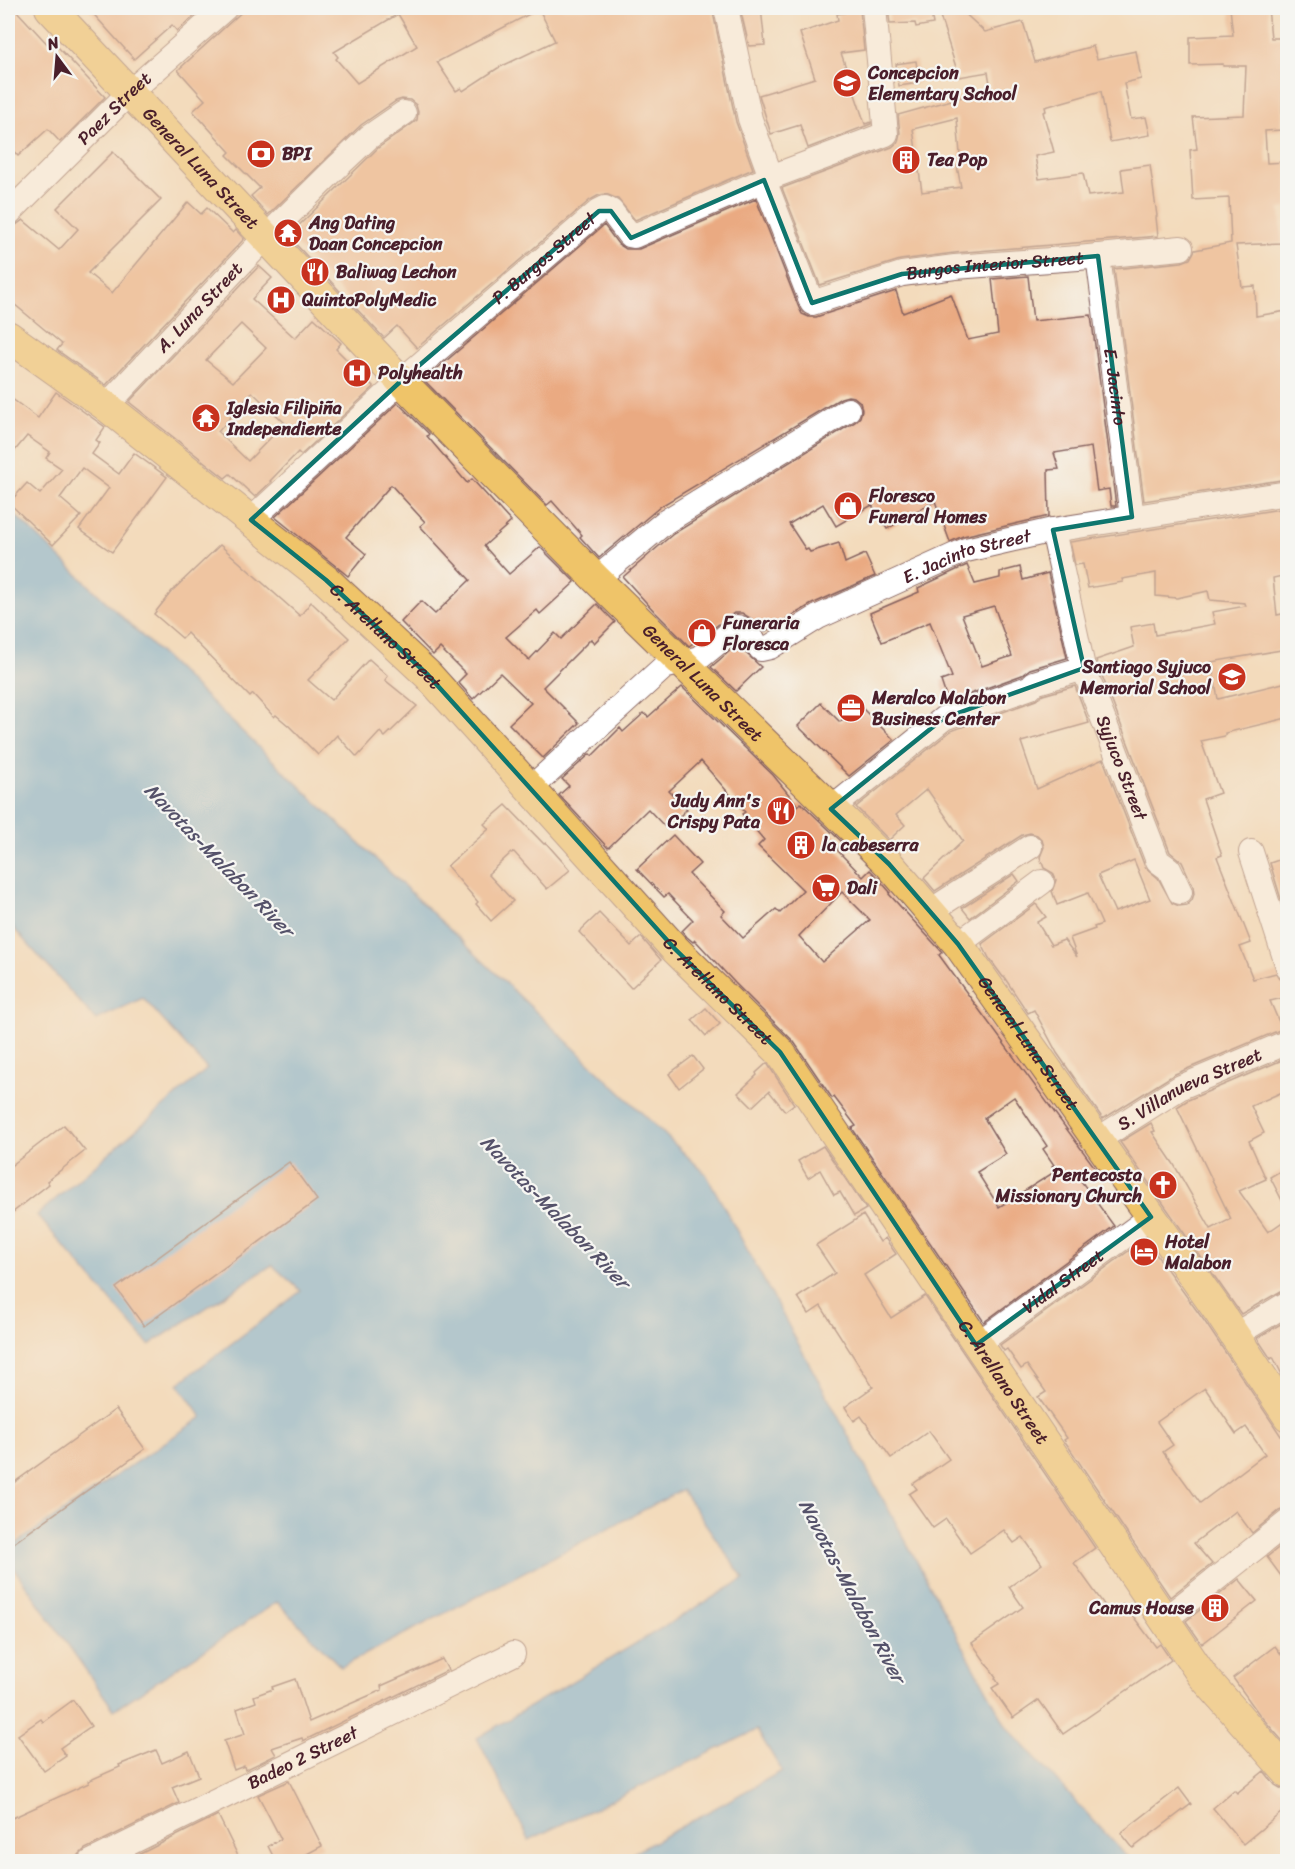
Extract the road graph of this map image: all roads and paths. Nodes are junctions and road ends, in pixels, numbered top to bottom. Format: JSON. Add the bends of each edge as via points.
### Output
{"nodes":[{"id":1,"x":50,"y":8,"type":"edge"},
{"id":2,"x":225,"y":8,"type":"edge"},
{"id":3,"x":726,"y":8,"type":"edge"},
{"id":4,"x":874,"y":8,"type":"edge"},
{"id":5,"x":130,"y":92,"type":"junction"},
{"id":6,"x":404,"y":113,"type":"dead end"},
{"id":7,"x":768,"y":179,"type":"junction"},
{"id":8,"x":8,"y":214,"type":"edge"},
{"id":9,"x":266,"y":237,"type":"junction"},
{"id":10,"x":1181,"y":248,"type":"dead end"},
{"id":11,"x":1098,"y":256,"type":"junction"},
{"id":12,"x":8,"y":336,"type":"edge"},
{"id":13,"x":401,"y":381,"type":"junction"},
{"id":14,"x":106,"y":406,"type":"junction"},
{"id":15,"x":848,"y":410,"type":"dead end"},
{"id":16,"x":1287,"y":493,"type":"edge"},
{"id":17,"x":1132,"y":517,"type":"junction"},
{"id":18,"x":251,"y":520,"type":"junction"},
{"id":19,"x":1053,"y":530,"type":"junction"},
{"id":20,"x":596,"y":579,"type":"junction"},
{"id":21,"x":681,"y":662,"type":"junction"},
{"id":22,"x":1083,"y":668,"type":"junction"},
{"id":23,"x":531,"y":788,"type":"junction"},
{"id":24,"x":831,"y":808,"type":"junction"},
{"id":25,"x":1030,"y":847,"type":"dead end"},
{"id":26,"x":1251,"y":852,"type":"dead end"},
{"id":27,"x":1042,"y":882,"type":"dead end"},
{"id":28,"x":1180,"y":892,"type":"dead end"},
{"id":29,"x":929,"y":912,"type":"junction"},
{"id":30,"x":957,"y":944,"type":"junction"},
{"id":31,"x":1287,"y":968,"type":"edge"},
{"id":32,"x":1287,"y":1042,"type":"edge"},
{"id":33,"x":1096,"y":1140,"type":"junction"},
{"id":34,"x":1151,"y":1217,"type":"junction"},
{"id":35,"x":1287,"y":1303,"type":"edge"},
{"id":36,"x":1233,"y":1336,"type":"junction"},
{"id":37,"x":976,"y":1345,"type":"junction"},
{"id":38,"x":1287,"y":1416,"type":"edge"},
{"id":39,"x":1287,"y":1522,"type":"edge"},
{"id":40,"x":1164,"y":1620,"type":"junction"},
{"id":41,"x":513,"y":1654,"type":"dead end"},
{"id":42,"x":1287,"y":1773,"type":"edge"},
{"id":43,"x":91,"y":1862,"type":"edge"}],
"edges":[{"from":1,"to":5,"type":"main road","name":"General Luna Street"},
{"from":2,"to":5,"type":"street","name":"Paez Street"},
{"from":3,"to":7,"type":"street","via":[[750,119]]},
{"from":4,"to":7,"type":"street","name":"P. Burgos Street","via":[[886,134]]},
{"from":5,"to":8,"type":"street","name":"Paez Street"},
{"from":5,"to":9,"type":"main road","name":"General Luna Street"},
{"from":6,"to":9,"type":"street","name":"A. Luna Street","via":[[369,137]]},
{"from":7,"to":11,"type":"street","name":"Burgos Interior Street","via":[[812,303],[902,274]]},
{"from":7,"to":13,"type":"street","name":"P. Burgos Street","via":[[633,236],[611,211],[599,211]]},
{"from":9,"to":13,"type":"main road","name":"General Luna Street"},
{"from":9,"to":14,"type":"street","name":"A. Luna Street"},
{"from":10,"to":11,"type":"street","name":"Burgos Interior Street"},
{"from":11,"to":17,"type":"street","name":"E. Jacinto"},
{"from":12,"to":14,"type":"main road","name":"C. Arellano Street"},
{"from":13,"to":18,"type":"street","name":"P. Burgos Street"},
{"from":13,"to":20,"type":"main road","name":"General Luna Street"},
{"from":14,"to":18,"type":"main road","name":"C. Arellano Street"},
{"from":15,"to":20,"type":"street","via":[[665,522]]},
{"from":16,"to":17,"type":"street","name":"E. Jacinto Street"},
{"from":17,"to":19,"type":"street","name":"E. Jacinto Street"},
{"from":18,"to":23,"type":"main road","name":"C. Arellano Street","via":[[326,580],[428,675]]},
{"from":19,"to":21,"type":"street","name":"E. Jacinto Street","via":[[966,550],[818,616],[770,647],[761,649],[737,627],[699,658]]},
{"from":19,"to":22,"type":"street","name":"Syjuco Street"},
{"from":20,"to":21,"type":"main road","name":"General Luna Street"},
{"from":21,"to":23,"type":"street","via":[[664,667]]},
{"from":21,"to":24,"type":"main road","name":"General Luna Street"},
{"from":22,"to":24,"type":"street","via":[[944,718]]},
{"from":22,"to":28,"type":"street","name":"Syjuco Street","via":[[1158,861],[1169,869]]},
{"from":23,"to":37,"type":"main road","name":"C. Arellano Street","via":[[675,949],[780,1052]]},
{"from":24,"to":29,"type":"main road","name":"General Luna Street","via":[[889,864]]},
{"from":25,"to":29,"type":"street"},
{"from":26,"to":31,"type":"street"},
{"from":27,"to":30,"type":"street"},
{"from":29,"to":30,"type":"main road","name":"General Luna Street"},
{"from":30,"to":33,"type":"main road","name":"General Luna Street"},
{"from":32,"to":33,"type":"street","name":"S. Villanueva Street","via":[[1181,1087]]},
{"from":33,"to":34,"type":"main road","name":"General Luna Street"},
{"from":34,"to":36,"type":"main road","name":"General Luna Street"},
{"from":34,"to":37,"type":"street","name":"Vidal Street"},
{"from":35,"to":36,"type":"street"},
{"from":36,"to":38,"type":"main road","name":"General Luna Street"},
{"from":37,"to":40,"type":"main road","name":"C. Arellano Street"},
{"from":39,"to":40,"type":"street"},
{"from":40,"to":42,"type":"main road","name":"C. Arellano Street","via":[[1202,1676]]},
{"from":41,"to":43,"type":"street","name":"Badeo 2 Street"}]}
